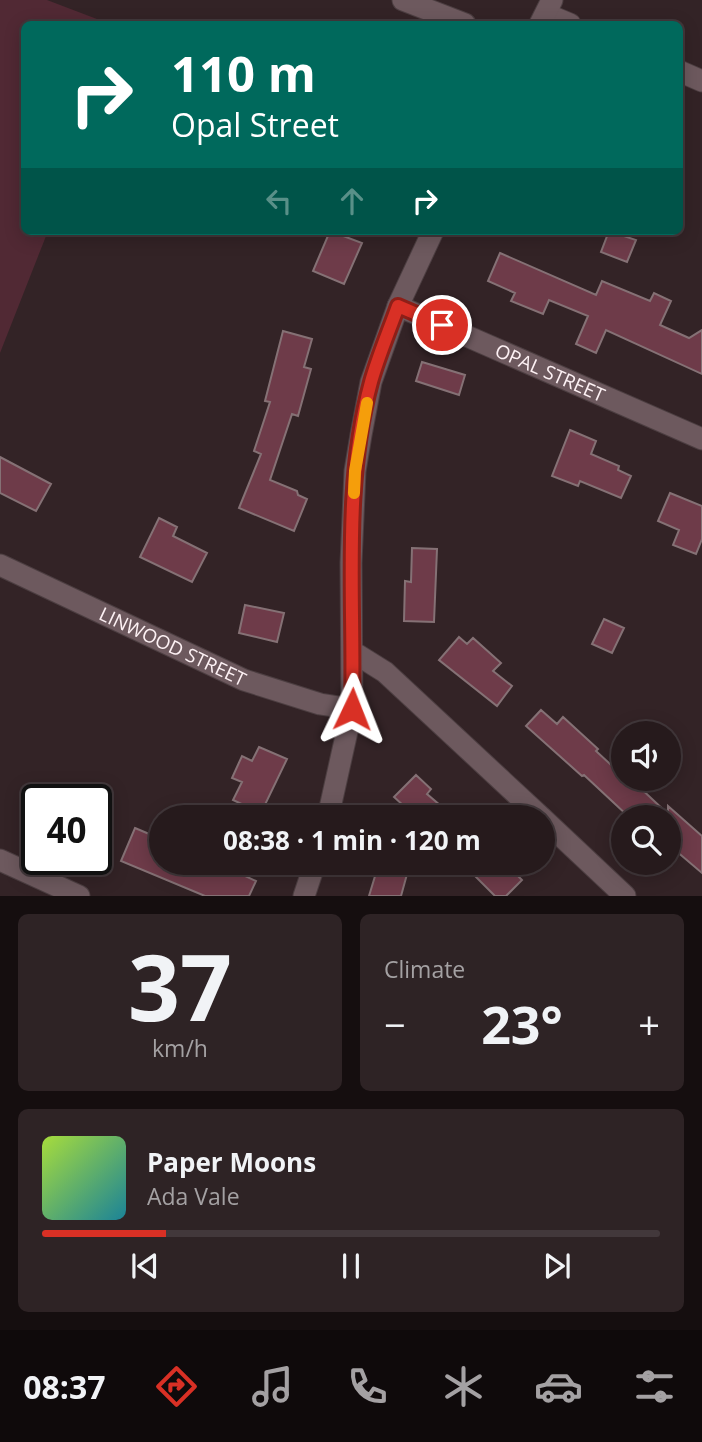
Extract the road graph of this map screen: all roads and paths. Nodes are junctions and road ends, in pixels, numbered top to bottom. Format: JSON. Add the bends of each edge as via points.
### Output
{"nodes":[{"id":1,"x":403,"y":0,"type":"edge"},
{"id":2,"x":546,"y":13,"type":"edge"},
{"id":3,"x":457,"y":21,"type":"edge"},
{"id":4,"x":563,"y":21,"type":"edge"},
{"id":5,"x":683,"y":73,"type":"edge"},
{"id":6,"x":702,"y":81,"type":"edge"},
{"id":7,"x":431,"y":235,"type":"edge"},
{"id":8,"x":398,"y":306,"type":"junction"},
{"id":9,"x":702,"y":439,"type":"edge"},
{"id":10,"x":0,"y":565,"type":"edge"},
{"id":11,"x":353,"y":652,"type":"junction"},
{"id":12,"x":352,"y":709,"type":"junction"},
{"id":13,"x":331,"y":805,"type":"edge"},
{"id":14,"x":528,"y":805,"type":"edge"},
{"id":15,"x":555,"y":831,"type":"edge"},
{"id":16,"x":0,"y":860,"type":"edge"},
{"id":17,"x":311,"y":875,"type":"edge"},
{"id":18,"x":615,"y":891,"type":"edge"},
{"id":19,"x":79,"y":896,"type":"edge"},
{"id":20,"x":304,"y":896,"type":"edge"}],
"edges":[{"from":1,"to":3,"type":"street"},
{"from":2,"to":4,"type":"street"},
{"from":5,"to":6,"type":"street"},
{"from":7,"to":8,"type":"street"},
{"from":8,"to":9,"type":"street","name":"OPAL STREET"},
{"from":8,"to":11,"type":"street","via":[[371,382],[355,471]]},
{"from":10,"to":12,"type":"street","name":"LINWOOD STREET","via":[[244,680]]},
{"from":11,"to":12,"type":"street"},
{"from":11,"to":14,"type":"street","via":[[385,672]]},
{"from":12,"to":13,"type":"street"},
{"from":15,"to":18,"type":"street"},
{"from":16,"to":19,"type":"street"},
{"from":17,"to":20,"type":"street"}]}
